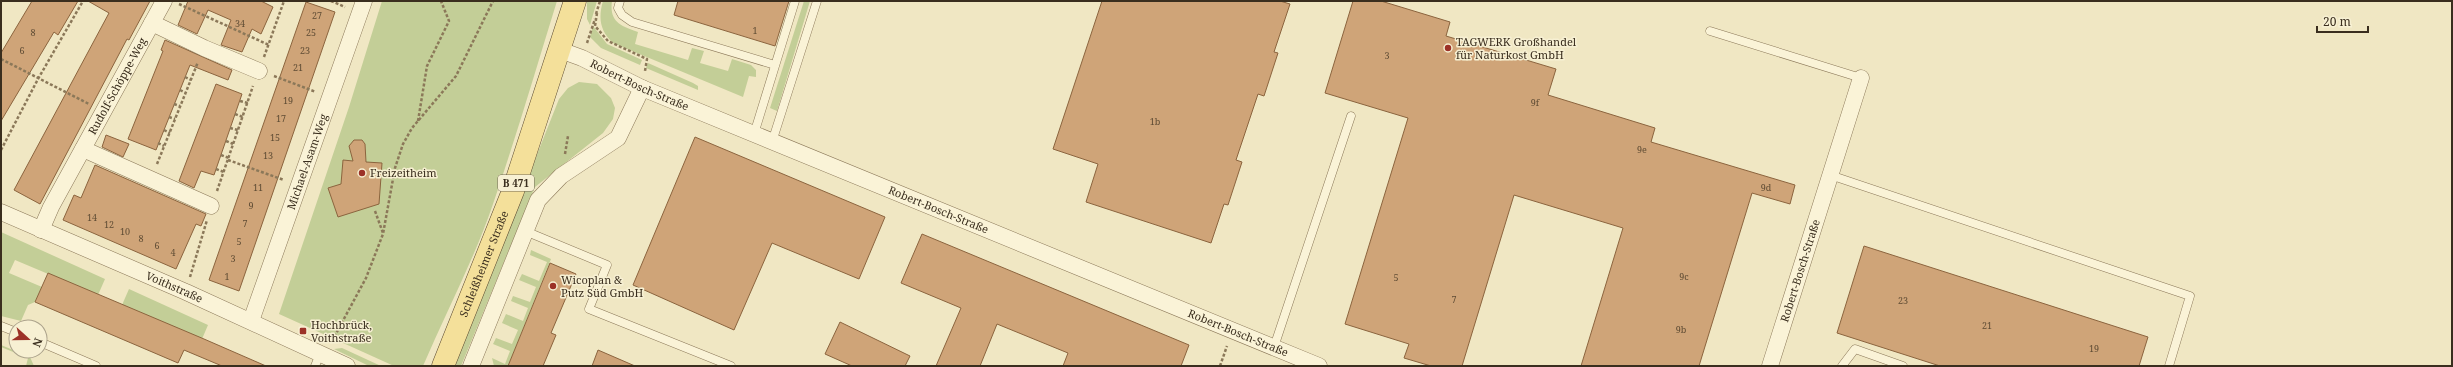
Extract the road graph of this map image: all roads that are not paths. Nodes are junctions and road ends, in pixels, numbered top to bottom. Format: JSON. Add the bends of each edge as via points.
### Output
{"nodes":[{"id":1,"x":364,"y":1,"type":"edge"},
{"id":2,"x":575,"y":1,"type":"edge"},
{"id":3,"x":620,"y":1,"type":"edge"},
{"id":4,"x":795,"y":1,"type":"edge"},
{"id":5,"x":816,"y":1,"type":"edge"},
{"id":6,"x":171,"y":3,"type":"edge"},
{"id":7,"x":152,"y":22,"type":"junction"},
{"id":8,"x":1710,"y":31,"type":"dead end"},
{"id":9,"x":560,"y":50,"type":"junction"},
{"id":10,"x":775,"y":65,"type":"junction"},
{"id":11,"x":259,"y":71,"type":"road end"},
{"id":12,"x":1861,"y":78,"type":"joint"},
{"id":13,"x":642,"y":88,"type":"junction"},
{"id":14,"x":1351,"y":116,"type":"dead end"},
{"id":15,"x":754,"y":134,"type":"junction"},
{"id":16,"x":772,"y":142,"type":"junction"},
{"id":17,"x":83,"y":148,"type":"junction"},
{"id":18,"x":1830,"y":175,"type":"junction"},
{"id":19,"x":211,"y":206,"type":"road end"},
{"id":20,"x":1,"y":212,"type":"edge"},
{"id":21,"x":41,"y":230,"type":"junction"},
{"id":22,"x":525,"y":231,"type":"junction"},
{"id":23,"x":251,"y":321,"type":"junction"},
{"id":24,"x":48,"y":345,"type":"edge"},
{"id":25,"x":1274,"y":347,"type":"junction"},
{"id":26,"x":317,"y":360,"type":"edge"},
{"id":27,"x":96,"y":366,"type":"edge"},
{"id":28,"x":347,"y":366,"type":"edge"},
{"id":29,"x":444,"y":366,"type":"edge"},
{"id":30,"x":471,"y":366,"type":"edge"},
{"id":31,"x":731,"y":366,"type":"edge"},
{"id":32,"x":1319,"y":366,"type":"edge"},
{"id":33,"x":1770,"y":366,"type":"edge"},
{"id":34,"x":1842,"y":366,"type":"edge"},
{"id":35,"x":1903,"y":366,"type":"edge"},
{"id":36,"x":2170,"y":366,"type":"edge"}],
"edges":[{"from":1,"to":23,"type":"street","name":"Michael-Asam-Weg"},
{"from":2,"to":9,"type":"main road","name":"Schleißheimer Straße","number":"B 471"},
{"from":3,"to":10,"type":"lane","via":[[618,8],[622,15],[632,22]]},
{"from":4,"to":10,"type":"lane"},
{"from":5,"to":16,"type":"lane"},
{"from":6,"to":7,"type":"street","name":"Rudolf-Schöppe-Weg"},
{"from":7,"to":11,"type":"street"},
{"from":7,"to":17,"type":"street","name":"Rudolf-Schöppe-Weg"},
{"from":8,"to":12,"type":"lane"},
{"from":9,"to":13,"type":"street","name":"Robert-Bosch-Straße"},
{"from":9,"to":29,"type":"main road","name":"Schleißheimer Straße","number":"B 471","via":[[513,190]]},
{"from":10,"to":15,"type":"lane"},
{"from":12,"to":18,"type":"street","name":"Robert-Bosch-Straße"},
{"from":13,"to":15,"type":"street","name":"Robert-Bosch-Straße"},
{"from":13,"to":22,"type":"street","via":[[618,138],[561,176],[538,200]]},
{"from":14,"to":25,"type":"lane"},
{"from":15,"to":16,"type":"street","name":"Robert-Bosch-Straße"},
{"from":16,"to":25,"type":"street","name":"Robert-Bosch-Straße"},
{"from":17,"to":19,"type":"street"},
{"from":17,"to":21,"type":"street","name":"Rudolf-Schöppe-Weg"},
{"from":18,"to":33,"type":"street","name":"Robert-Bosch-Straße"},
{"from":18,"to":36,"type":"lane","via":[[2190,296]]},
{"from":20,"to":21,"type":"street","name":"Voithstraße"},
{"from":21,"to":23,"type":"street","name":"Voithstraße"},
{"from":22,"to":30,"type":"street"},
{"from":22,"to":31,"type":"lane","via":[[607,265],[589,309]]},
{"from":23,"to":26,"type":"street","name":"Voithstraße"},
{"from":24,"to":27,"type":"lane"},
{"from":25,"to":32,"type":"street","name":"Robert-Bosch-Straße"},
{"from":26,"to":28,"type":"street","name":"Voithstraße"},
{"from":34,"to":35,"type":"lane","via":[[1855,349]]}]}
